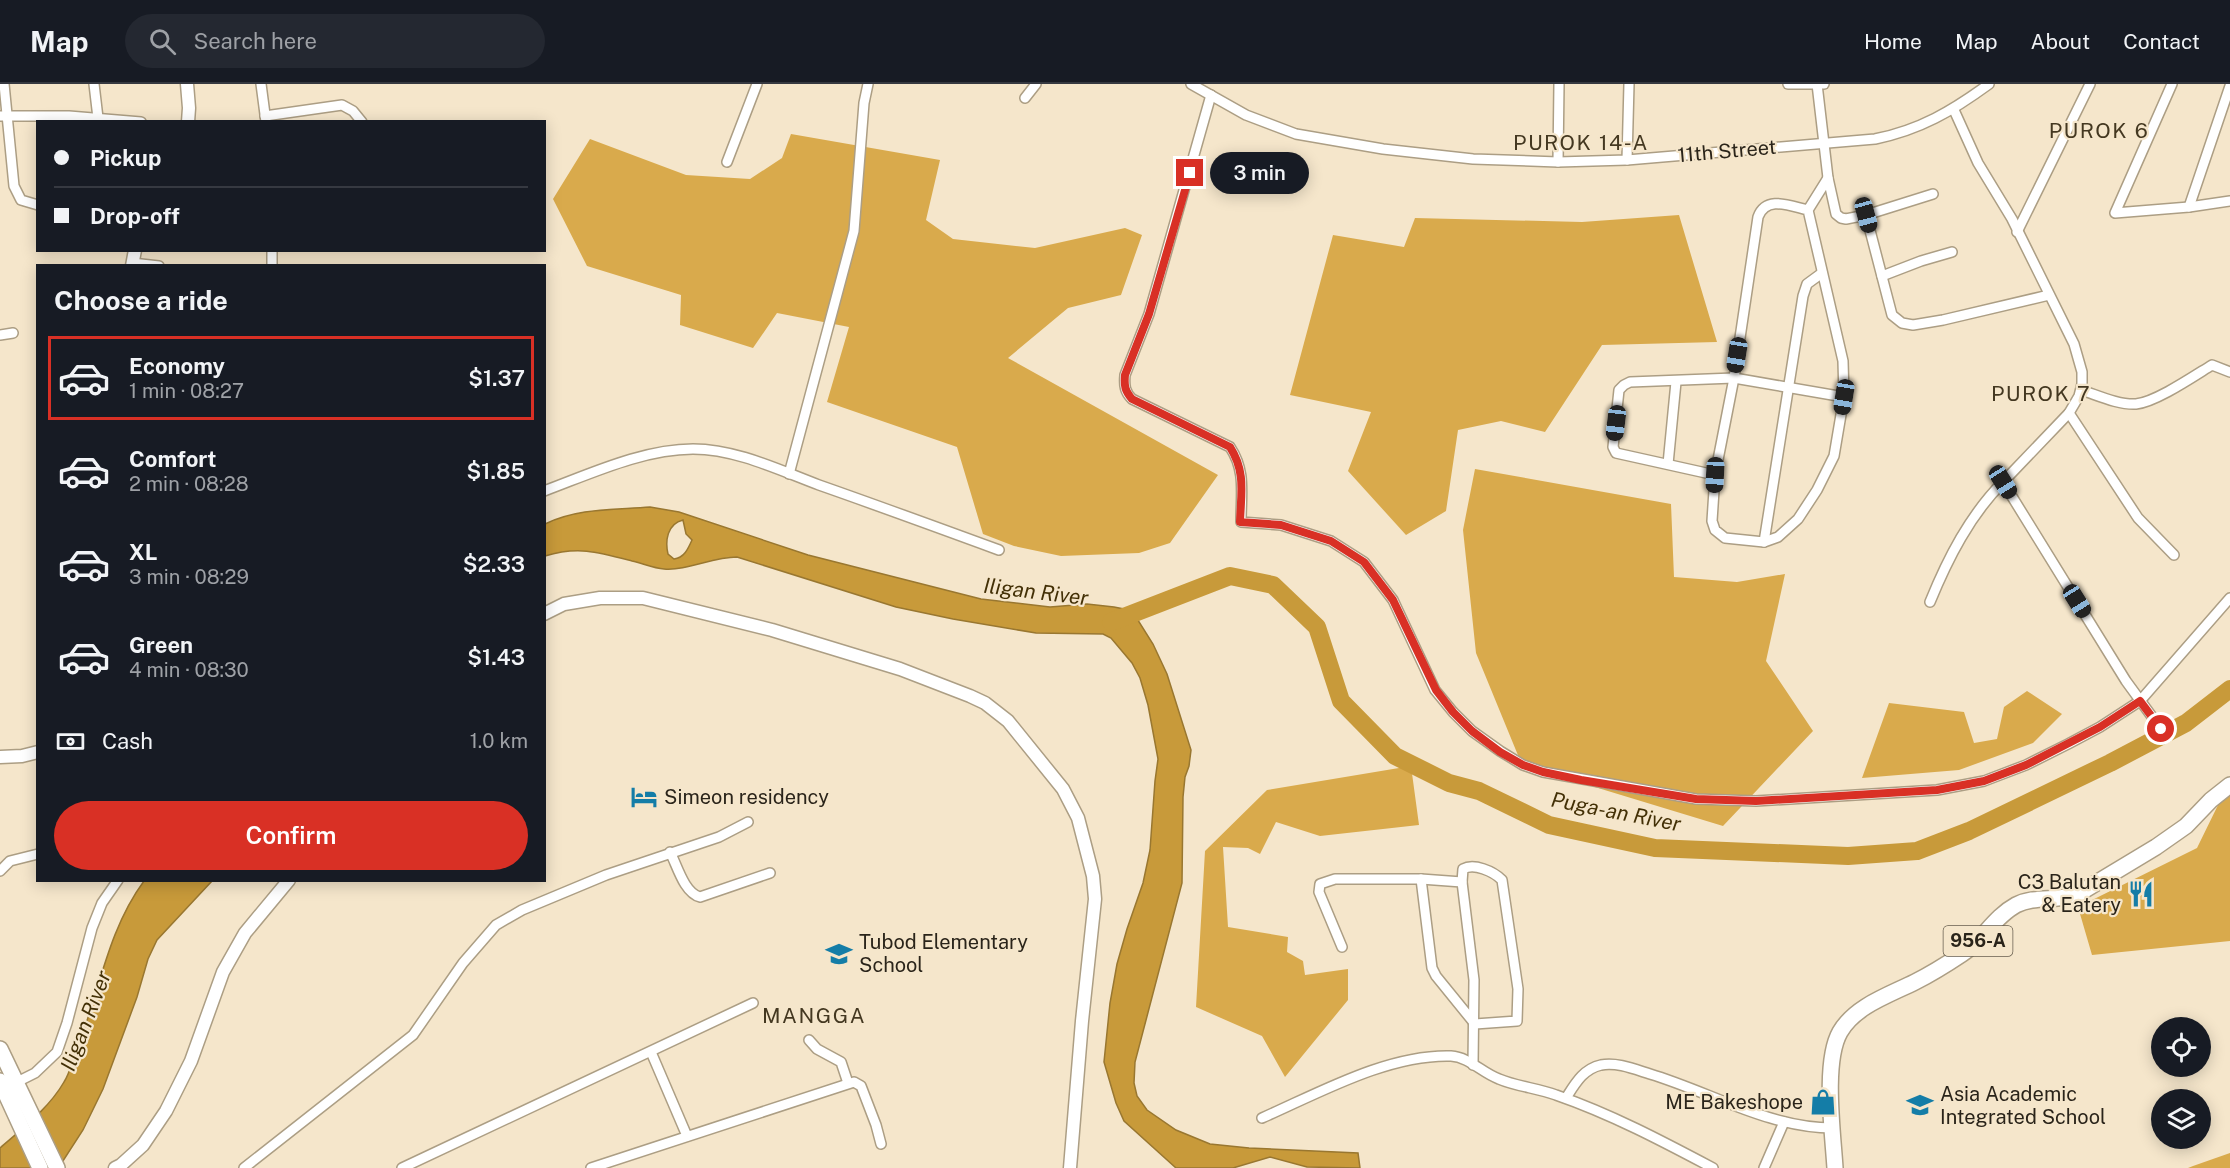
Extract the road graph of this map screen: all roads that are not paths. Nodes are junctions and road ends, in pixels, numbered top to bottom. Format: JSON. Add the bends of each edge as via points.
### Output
{"nodes":[{"id":1,"x":4,"y":84,"type":"edge"},
{"id":2,"x":94,"y":84,"type":"edge"},
{"id":3,"x":187,"y":84,"type":"edge"},
{"id":4,"x":261,"y":84,"type":"edge"},
{"id":5,"x":758,"y":84,"type":"edge"},
{"id":6,"x":868,"y":84,"type":"edge"},
{"id":7,"x":1036,"y":84,"type":"edge"},
{"id":8,"x":1191,"y":84,"type":"edge"},
{"id":9,"x":1559,"y":84,"type":"edge"},
{"id":10,"x":1629,"y":84,"type":"edge"},
{"id":11,"x":1788,"y":84,"type":"edge"},
{"id":12,"x":1819,"y":84,"type":"edge"},
{"id":13,"x":1989,"y":84,"type":"edge"},
{"id":14,"x":2090,"y":84,"type":"edge"},
{"id":15,"x":2172,"y":84,"type":"edge"},
{"id":16,"x":2230,"y":86,"type":"edge"},
{"id":17,"x":1211,"y":95,"type":"junction"},
{"id":18,"x":1025,"y":98,"type":"dead end"},
{"id":19,"x":1954,"y":110,"type":"junction"},
{"id":20,"x":3,"y":115,"type":"edge"},
{"id":21,"x":98,"y":118,"type":"junction"},
{"id":22,"x":265,"y":119,"type":"edge"},
{"id":23,"x":120,"y":120,"type":"edge"},
{"id":24,"x":188,"y":120,"type":"edge"},
{"id":25,"x":360,"y":120,"type":"edge"},
{"id":26,"x":1823,"y":142,"type":"junction"},
{"id":27,"x":1627,"y":160,"type":"junction"},
{"id":28,"x":727,"y":162,"type":"dead end"},
{"id":29,"x":1558,"y":162,"type":"junction"},
{"id":30,"x":1828,"y":178,"type":"junction"},
{"id":31,"x":1933,"y":194,"type":"dead end"},
{"id":32,"x":2230,"y":201,"type":"edge"},
{"id":33,"x":36,"y":204,"type":"edge"},
{"id":34,"x":2189,"y":207,"type":"junction"},
{"id":35,"x":1808,"y":210,"type":"junction"},
{"id":36,"x":1866,"y":215,"type":"junction"},
{"id":37,"x":2017,"y":232,"type":"junction"},
{"id":38,"x":1952,"y":252,"type":"dead end"},
{"id":39,"x":1822,"y":273,"type":"junction"},
{"id":40,"x":1882,"y":276,"type":"junction"},
{"id":41,"x":2049,"y":295,"type":"junction"},
{"id":42,"x":13,"y":333,"type":"dead end"},
{"id":43,"x":0,"y":335,"type":"edge"},
{"id":44,"x":2230,"y":372,"type":"edge"},
{"id":45,"x":1734,"y":378,"type":"junction"},
{"id":46,"x":1676,"y":382,"type":"junction"},
{"id":47,"x":1788,"y":386,"type":"junction"},
{"id":48,"x":2080,"y":390,"type":"junction"},
{"id":49,"x":1844,"y":397,"type":"junction"},
{"id":50,"x":2069,"y":413,"type":"junction"},
{"id":51,"x":1668,"y":464,"type":"junction"},
{"id":52,"x":789,"y":474,"type":"junction"},
{"id":53,"x":1715,"y":475,"type":"junction"},
{"id":54,"x":2003,"y":482,"type":"junction"},
{"id":55,"x":546,"y":490,"type":"edge"},
{"id":56,"x":1764,"y":542,"type":"junction"},
{"id":57,"x":999,"y":550,"type":"dead end"},
{"id":58,"x":2174,"y":555,"type":"dead end"},
{"id":59,"x":2230,"y":598,"type":"edge"},
{"id":60,"x":1930,"y":602,"type":"dead end"},
{"id":61,"x":546,"y":613,"type":"edge"},
{"id":62,"x":2140,"y":701,"type":"junction"},
{"id":63,"x":2161,"y":729,"type":"dead end"},
{"id":64,"x":36,"y":752,"type":"edge"},
{"id":65,"x":0,"y":757,"type":"edge"},
{"id":66,"x":2230,"y":785,"type":"edge"},
{"id":67,"x":748,"y":822,"type":"dead end"},
{"id":68,"x":670,"y":852,"type":"junction"},
{"id":69,"x":36,"y":854,"type":"edge"},
{"id":70,"x":0,"y":872,"type":"edge"},
{"id":71,"x":770,"y":873,"type":"dead end"},
{"id":72,"x":1421,"y":879,"type":"junction"},
{"id":73,"x":117,"y":882,"type":"edge"},
{"id":74,"x":287,"y":882,"type":"edge"},
{"id":75,"x":1462,"y":882,"type":"junction"},
{"id":76,"x":1342,"y":946,"type":"dead end"},
{"id":77,"x":753,"y":1003,"type":"dead end"},
{"id":78,"x":1475,"y":1024,"type":"junction"},
{"id":79,"x":809,"y":1040,"type":"dead end"},
{"id":80,"x":0,"y":1049,"type":"edge"},
{"id":81,"x":651,"y":1052,"type":"junction"},
{"id":82,"x":1473,"y":1065,"type":"junction"},
{"id":83,"x":848,"y":1083,"type":"junction"},
{"id":84,"x":11,"y":1087,"type":"edge"},
{"id":85,"x":1566,"y":1098,"type":"junction"},
{"id":86,"x":1262,"y":1118,"type":"dead end"},
{"id":87,"x":1784,"y":1122,"type":"junction"},
{"id":88,"x":1833,"y":1128,"type":"junction"},
{"id":89,"x":687,"y":1136,"type":"junction"},
{"id":90,"x":881,"y":1144,"type":"dead end"},
{"id":91,"x":40,"y":1168,"type":"edge"},
{"id":92,"x":57,"y":1168,"type":"edge"},
{"id":93,"x":115,"y":1168,"type":"edge"},
{"id":94,"x":244,"y":1168,"type":"edge"},
{"id":95,"x":402,"y":1168,"type":"edge"},
{"id":96,"x":591,"y":1168,"type":"edge"},
{"id":97,"x":1070,"y":1168,"type":"edge"},
{"id":98,"x":1713,"y":1168,"type":"edge"},
{"id":99,"x":1764,"y":1168,"type":"edge"},
{"id":100,"x":1835,"y":1168,"type":"edge"}],
"edges":[{"from":1,"to":20,"type":"street"},
{"from":2,"to":21,"type":"street"},
{"from":3,"to":24,"type":"street"},
{"from":4,"to":22,"type":"street"},
{"from":5,"to":28,"type":"street"},
{"from":6,"to":52,"type":"street","via":[[854,231]]},
{"from":7,"to":18,"type":"street"},
{"from":8,"to":17,"type":"street","name":"11th Street"},
{"from":9,"to":29,"type":"street"},
{"from":10,"to":27,"type":"street"},
{"from":11,"to":12,"type":"street"},
{"from":12,"to":26,"type":"street"},
{"from":13,"to":19,"type":"street","name":"11th Street"},
{"from":14,"to":37,"type":"street"},
{"from":15,"to":34,"type":"street","via":[[2115,213]]},
{"from":16,"to":34,"type":"street"},
{"from":17,"to":29,"type":"street","name":"11th Street","via":[[1246,115],[1296,134],[1473,159]]},
{"from":17,"to":62,"type":"street","via":[[1149,314],[1125,375],[1126,393],[1230,447],[1242,475],[1240,522],[1281,525],[1331,541],[1364,562],[1393,600],[1436,690],[1472,731],[1500,752],[1543,772],[1696,799],[1756,801],[1937,790],[1984,781],[2026,765],[2100,727]]},
{"from":19,"to":26,"type":"street","name":"11th Street","via":[[1898,134]]},
{"from":19,"to":37,"type":"street"},
{"from":20,"to":21,"type":"street"},
{"from":20,"to":33,"type":"street","via":[[14,186],[21,200]]},
{"from":21,"to":23,"type":"street"},
{"from":22,"to":25,"type":"street","via":[[342,105]]},
{"from":26,"to":27,"type":"street","name":"11th Street"},
{"from":26,"to":30,"type":"street"},
{"from":27,"to":29,"type":"street","name":"11th Street"},
{"from":30,"to":35,"type":"street"},
{"from":30,"to":36,"type":"street","via":[[1840,218]]},
{"from":31,"to":36,"type":"street"},
{"from":32,"to":34,"type":"street"},
{"from":35,"to":39,"type":"street"},
{"from":35,"to":45,"type":"street","via":[[1773,203],[1761,210]]},
{"from":36,"to":40,"type":"street"},
{"from":37,"to":41,"type":"street"},
{"from":38,"to":40,"type":"street"},
{"from":39,"to":47,"type":"street","via":[[1807,284],[1803,296]]},
{"from":39,"to":49,"type":"street","via":[[1843,362]]},
{"from":40,"to":41,"type":"street","via":[[1892,315],[1913,325]]},
{"from":41,"to":48,"type":"street","via":[[2080,357]]},
{"from":42,"to":43,"type":"street"},
{"from":44,"to":48,"type":"street","via":[[2212,365],[2137,404]]},
{"from":45,"to":46,"type":"street"},
{"from":45,"to":47,"type":"street"},
{"from":45,"to":53,"type":"street"},
{"from":46,"to":51,"type":"street"},
{"from":46,"to":51,"type":"street","via":[[1624,384],[1612,447],[1622,455]]},
{"from":47,"to":49,"type":"street"},
{"from":47,"to":56,"type":"street"},
{"from":48,"to":50,"type":"street"},
{"from":49,"to":56,"type":"street","via":[[1834,456],[1816,490],[1798,519],[1778,537]]},
{"from":50,"to":54,"type":"street"},
{"from":50,"to":58,"type":"street","via":[[2138,518]]},
{"from":51,"to":53,"type":"street"},
{"from":52,"to":55,"type":"street","via":[[726,453],[692,449],[613,465]]},
{"from":52,"to":57,"type":"street"},
{"from":53,"to":56,"type":"street","via":[[1715,530],[1725,538]]},
{"from":54,"to":60,"type":"street","via":[[1970,520]]},
{"from":54,"to":62,"type":"street"},
{"from":59,"to":62,"type":"street"},
{"from":61,"to":97,"type":"street","via":[[564,604],[600,598],[643,598],[772,630],[900,669],[985,703],[1008,721],[1064,789],[1078,818],[1093,876],[1095,899]]},
{"from":62,"to":63,"type":"street"},
{"from":64,"to":65,"type":"street"},
{"from":66,"to":88,"type":"main road","number":"956-A","via":[[2187,826],[2156,847],[2078,894],[2065,899],[2029,900],[2015,906],[1962,954],[1851,1019],[1840,1032],[1832,1053]]},
{"from":67,"to":68,"type":"street","via":[[719,837]]},
{"from":68,"to":71,"type":"street","via":[[695,896]]},
{"from":68,"to":94,"type":"street","via":[[565,891],[496,925],[463,963],[413,1035]]},
{"from":69,"to":70,"type":"street","via":[[10,861]]},
{"from":72,"to":75,"type":"street"},
{"from":72,"to":76,"type":"street","via":[[1335,879],[1320,884],[1319,892]]},
{"from":72,"to":78,"type":"street","via":[[1432,968]]},
{"from":73,"to":84,"type":"street","via":[[92,928],[57,1052]]},
{"from":74,"to":93,"type":"street","via":[[245,933],[223,972],[191,1061],[166,1111],[143,1145]]},
{"from":75,"to":78,"type":"street"},
{"from":75,"to":78,"type":"street","via":[[1463,869],[1470,866],[1502,880],[1518,989],[1517,1021]]},
{"from":77,"to":81,"type":"street"},
{"from":78,"to":82,"type":"street"},
{"from":79,"to":83,"type":"street","via":[[841,1062]]},
{"from":80,"to":84,"type":"main road"},
{"from":81,"to":89,"type":"street"},
{"from":81,"to":95,"type":"street"},
{"from":82,"to":85,"type":"street","via":[[1514,1085]]},
{"from":82,"to":86,"type":"street","via":[[1461,1057],[1450,1056],[1403,1060]]},
{"from":83,"to":89,"type":"street"},
{"from":83,"to":90,"type":"street","via":[[861,1086]]},
{"from":84,"to":91,"type":"main road"},
{"from":84,"to":92,"type":"main road"},
{"from":85,"to":87,"type":"street","via":[[1587,1071],[1603,1065],[1623,1066]]},
{"from":85,"to":98,"type":"street","via":[[1641,1130]]},
{"from":87,"to":88,"type":"street"},
{"from":87,"to":99,"type":"street"},
{"from":88,"to":100,"type":"main road","number":"956-A"},
{"from":89,"to":96,"type":"street"}]}
